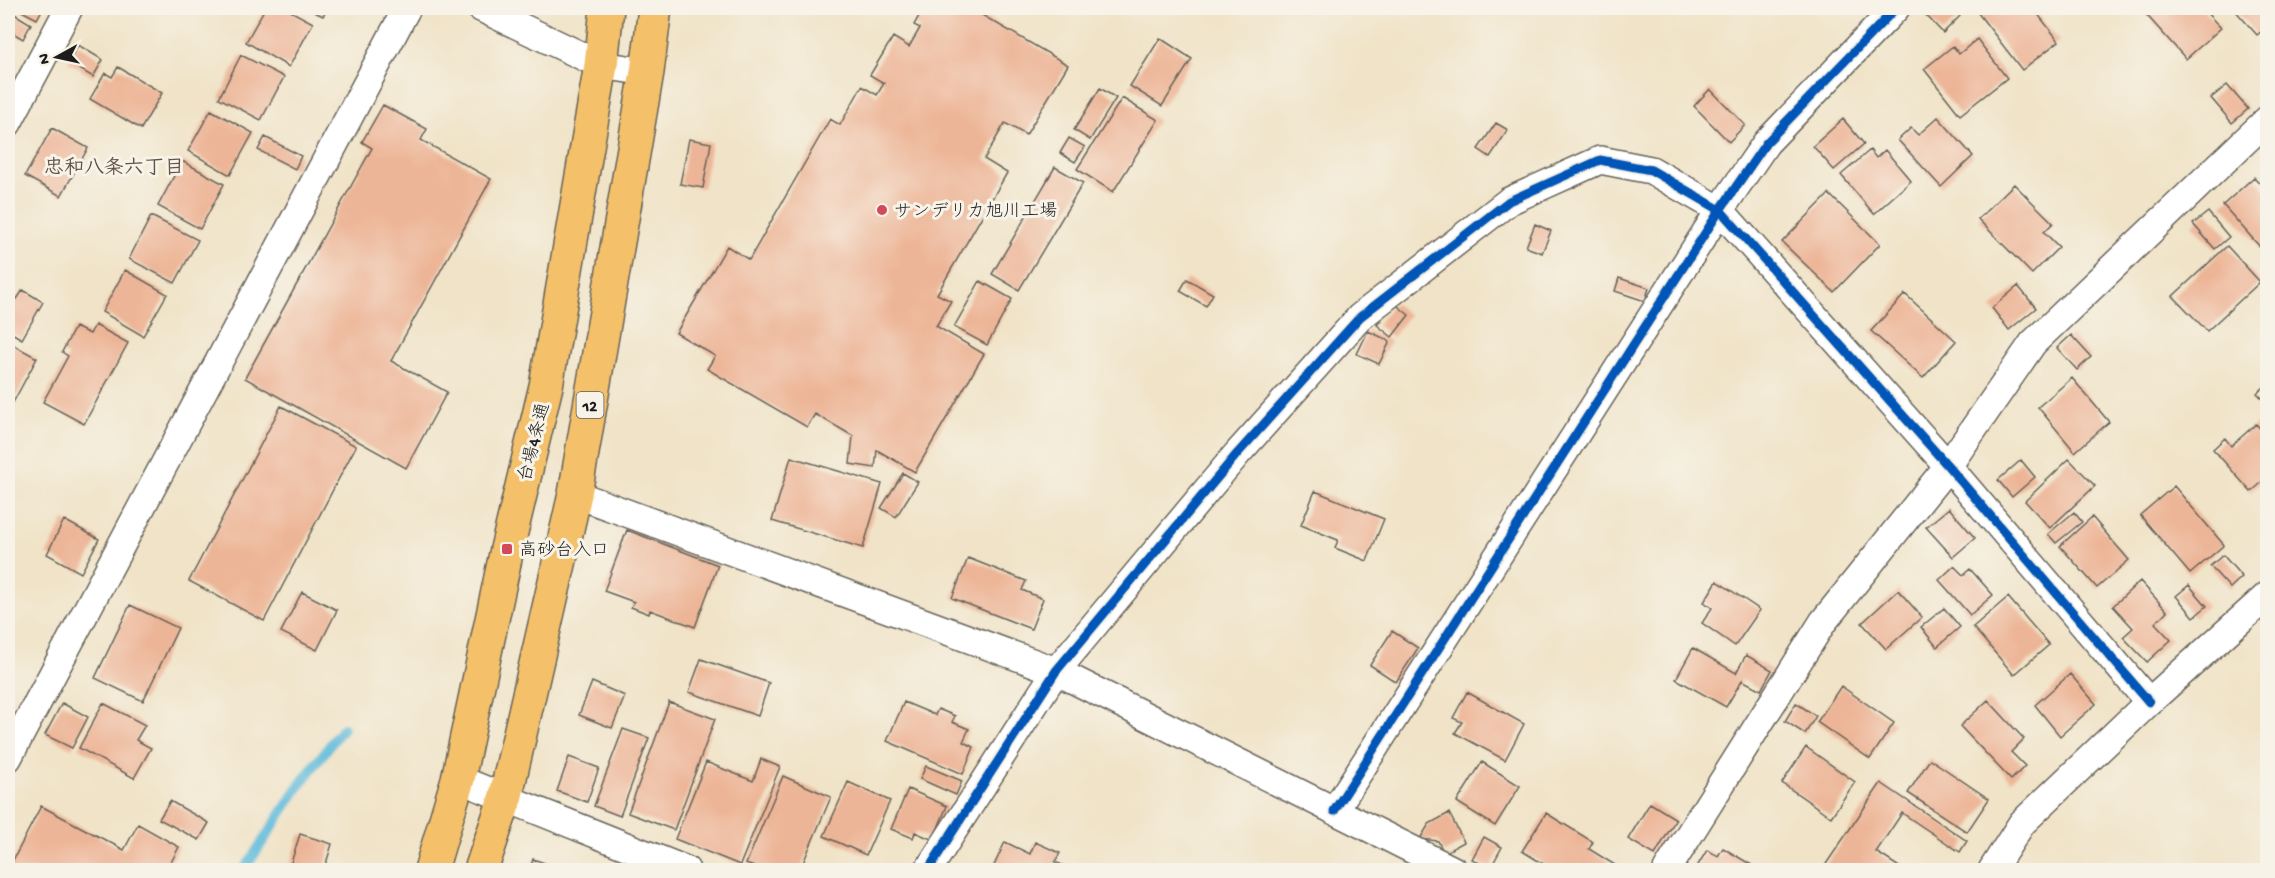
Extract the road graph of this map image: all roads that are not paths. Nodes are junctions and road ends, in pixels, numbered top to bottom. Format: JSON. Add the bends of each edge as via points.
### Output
{"nodes":[{"id":1,"x":69,"y":8,"type":"edge"},
{"id":2,"x":407,"y":8,"type":"edge"},
{"id":3,"x":481,"y":8,"type":"edge"},
{"id":4,"x":607,"y":8,"type":"edge"},
{"id":5,"x":655,"y":8,"type":"edge"},
{"id":6,"x":1896,"y":8,"type":"edge"},
{"id":7,"x":601,"y":65,"type":"junction"},
{"id":8,"x":647,"y":72,"type":"junction"},
{"id":9,"x":2268,"y":119,"type":"edge"},
{"id":10,"x":8,"y":123,"type":"edge"},
{"id":11,"x":1720,"y":210,"type":"junction"},
{"id":12,"x":1948,"y":466,"type":"junction"},
{"id":13,"x":575,"y":494,"type":"junction"},
{"id":14,"x":2268,"y":595,"type":"edge"},
{"id":15,"x":1056,"y":671,"type":"junction"},
{"id":16,"x":2149,"y":702,"type":"junction"},
{"id":17,"x":8,"y":758,"type":"edge"},
{"id":18,"x":458,"y":779,"type":"junction"},
{"id":19,"x":505,"y":799,"type":"junction"},
{"id":20,"x":1334,"y":811,"type":"junction"},
{"id":21,"x":431,"y":870,"type":"edge"},
{"id":22,"x":481,"y":870,"type":"edge"},
{"id":23,"x":686,"y":870,"type":"edge"},
{"id":24,"x":928,"y":870,"type":"edge"},
{"id":25,"x":1454,"y":870,"type":"edge"},
{"id":26,"x":1667,"y":870,"type":"edge"},
{"id":27,"x":1992,"y":870,"type":"edge"}],
"edges":[{"from":1,"to":10,"type":"street"},
{"from":2,"to":17,"type":"street"},
{"from":3,"to":7,"type":"street"},
{"from":4,"to":7,"type":"highway","name":"台場4条通"},
{"from":5,"to":8,"type":"highway","number":"12"},
{"from":6,"to":11,"type":"street","via":[[1766,143]]},
{"from":7,"to":8,"type":"street"},
{"from":7,"to":18,"type":"highway","name":"台場4条通","via":[[546,386]]},
{"from":8,"to":13,"type":"highway","number":"12"},
{"from":9,"to":12,"type":"street","via":[[2033,343]]},
{"from":11,"to":12,"type":"street"},
{"from":11,"to":15,"type":"street","via":[[1651,170],[1599,160],[1509,201],[1360,317],[1237,454]]},
{"from":11,"to":20,"type":"street"},
{"from":12,"to":16,"type":"street"},
{"from":12,"to":26,"type":"street","via":[[1822,622]]},
{"from":13,"to":15,"type":"street"},
{"from":13,"to":19,"type":"highway","number":"12"},
{"from":14,"to":16,"type":"street"},
{"from":15,"to":20,"type":"street"},
{"from":15,"to":24,"type":"street"},
{"from":16,"to":27,"type":"street","via":[[2022,823]]},
{"from":18,"to":19,"type":"street"},
{"from":18,"to":21,"type":"highway","name":"台場4条通"},
{"from":19,"to":22,"type":"highway","number":"12"},
{"from":19,"to":23,"type":"street"},
{"from":20,"to":25,"type":"street"}]}
